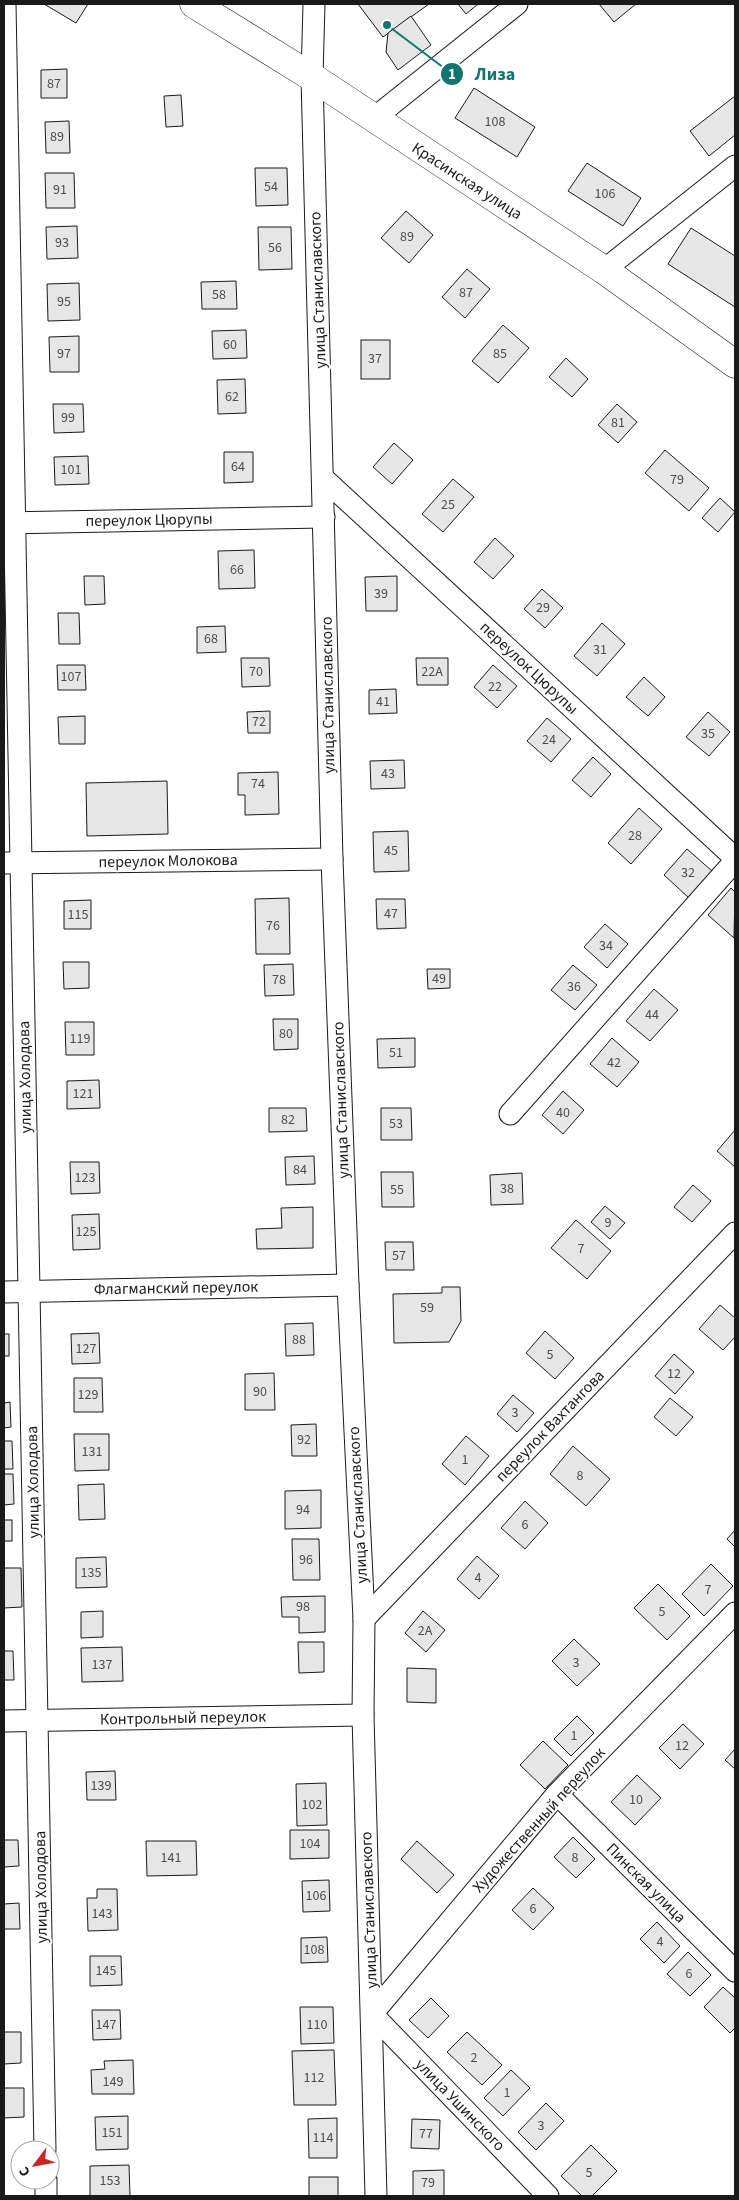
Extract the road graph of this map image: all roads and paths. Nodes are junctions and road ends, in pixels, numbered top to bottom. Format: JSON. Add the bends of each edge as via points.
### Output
{"nodes":[{"id":1,"x":5,"y":4,"type":"edge"},
{"id":2,"x":194,"y":4,"type":"edge"},
{"id":3,"x":314,"y":4,"type":"edge"},
{"id":4,"x":517,"y":4,"type":"edge"},
{"id":5,"x":312,"y":77,"type":"junction"},
{"id":6,"x":373,"y":119,"type":"junction"},
{"id":7,"x":735,"y":166,"type":"edge"},
{"id":8,"x":6,"y":193,"type":"edge"},
{"id":9,"x":604,"y":270,"type":"junction"},
{"id":10,"x":735,"y":364,"type":"edge"},
{"id":11,"x":323,"y":478,"type":"junction"},
{"id":12,"x":324,"y":517,"type":"junction"},
{"id":13,"x":9,"y":522,"type":"edge"},
{"id":14,"x":332,"y":859,"type":"junction"},
{"id":15,"x":735,"y":859,"type":"edge"},
{"id":16,"x":13,"y":863,"type":"edge"},
{"id":17,"x":510,"y":1114,"type":"dead end"},
{"id":18,"x":735,"y":1234,"type":"edge"},
{"id":19,"x":348,"y":1285,"type":"junction"},
{"id":20,"x":29,"y":1291,"type":"junction"},
{"id":21,"x":4,"y":1292,"type":"edge"},
{"id":22,"x":735,"y":1613,"type":"edge"},
{"id":23,"x":364,"y":1619,"type":"junction"},
{"id":24,"x":362,"y":1715,"type":"junction"},
{"id":25,"x":4,"y":1721,"type":"edge"},
{"id":26,"x":38,"y":1721,"type":"junction"},
{"id":27,"x":558,"y":1794,"type":"junction"},
{"id":28,"x":735,"y":1971,"type":"edge"},
{"id":29,"x":372,"y":2014,"type":"junction"},
{"id":30,"x":46,"y":2140,"type":"edge"},
{"id":31,"x":376,"y":2196,"type":"edge"},
{"id":32,"x":548,"y":2196,"type":"edge"}],
"edges":[{"from":1,"to":8,"type":"street","name":"улица Холодова"},
{"from":2,"to":5,"type":"main road","name":"Красинская улица"},
{"from":3,"to":5,"type":"street","name":"улица Станиславского"},
{"from":4,"to":6,"type":"street"},
{"from":5,"to":6,"type":"main road","name":"Красинская улица"},
{"from":5,"to":11,"type":"street","name":"улица Станиславского"},
{"from":6,"to":9,"type":"main road","name":"Красинская улица"},
{"from":7,"to":9,"type":"street"},
{"from":8,"to":13,"type":"street","name":"улица Холодова"},
{"from":9,"to":10,"type":"main road","name":"Красинская улица"},
{"from":11,"to":12,"type":"street","name":"улица Станиславского"},
{"from":11,"to":15,"type":"street","name":"переулок Цюрупы"},
{"from":12,"to":13,"type":"street","name":"переулок Цюрупы"},
{"from":12,"to":14,"type":"street","name":"улица Станиславского"},
{"from":13,"to":16,"type":"street","name":"улица Холодова"},
{"from":14,"to":16,"type":"street","name":"переулок Молокова"},
{"from":14,"to":19,"type":"street","name":"улица Станиславского"},
{"from":15,"to":17,"type":"street","name":"переулок Цюрупы"},
{"from":16,"to":20,"type":"street","name":"улица Холодова"},
{"from":18,"to":23,"type":"street","name":"переулок Вахтангова"},
{"from":19,"to":20,"type":"street","name":"Флагманский переулок"},
{"from":19,"to":23,"type":"street","name":"улица Станиславского"},
{"from":20,"to":21,"type":"street","name":"Флагманский переулок"},
{"from":20,"to":26,"type":"street","name":"улица Холодова"},
{"from":22,"to":27,"type":"street","name":"Художественный переулок"},
{"from":23,"to":24,"type":"street","name":"улица Станиславского"},
{"from":24,"to":26,"type":"street","name":"Контрольный переулок"},
{"from":24,"to":29,"type":"street","name":"улица Станиславского"},
{"from":25,"to":26,"type":"street","name":"Контрольный переулок"},
{"from":26,"to":30,"type":"street","name":"улица Холодова"},
{"from":27,"to":28,"type":"street","name":"Пинская улица"},
{"from":27,"to":29,"type":"street","name":"Художественный переулок"},
{"from":29,"to":31,"type":"street","name":"улица Станиславского"},
{"from":29,"to":32,"type":"street","name":"улица Ушинского"}]}
